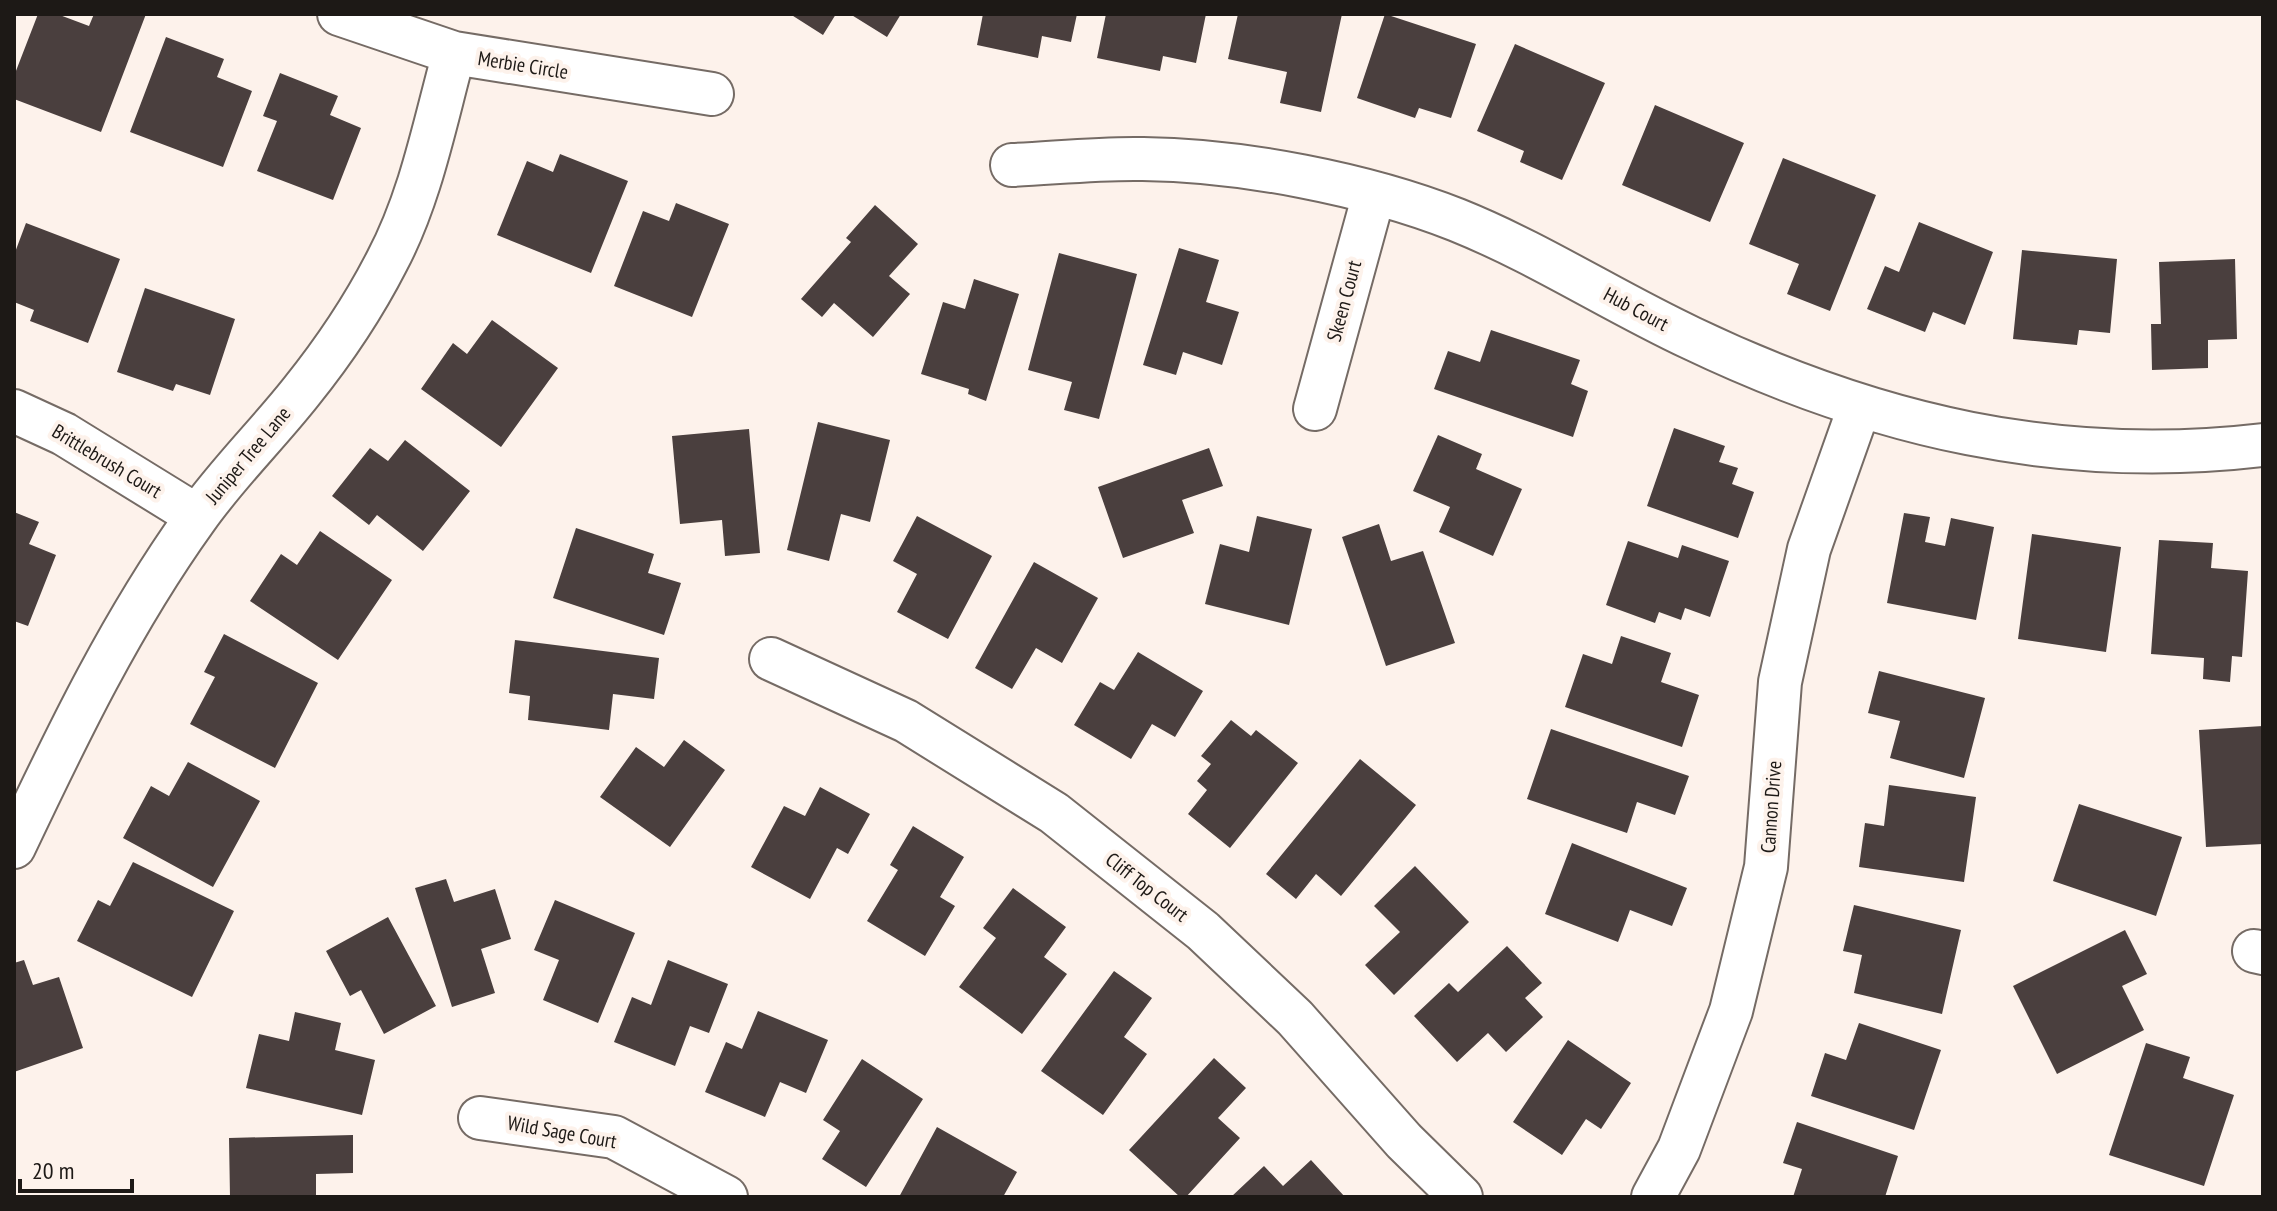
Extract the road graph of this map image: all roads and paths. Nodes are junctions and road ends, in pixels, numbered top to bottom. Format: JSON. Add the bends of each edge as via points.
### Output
{"nodes":[{"id":1,"x":339,"y":14,"type":"edge"},
{"id":2,"x":454,"y":53,"type":"junction"},
{"id":3,"x":712,"y":94,"type":"dead end"},
{"id":4,"x":1012,"y":165,"type":"dead end"},
{"id":5,"x":1374,"y":194,"type":"junction"},
{"id":6,"x":1859,"y":408,"type":"junction"},
{"id":7,"x":1315,"y":409,"type":"dead end"},
{"id":8,"x":14,"y":411,"type":"edge"},
{"id":9,"x":2263,"y":445,"type":"edge"},
{"id":10,"x":197,"y":516,"type":"junction"},
{"id":11,"x":771,"y":659,"type":"dead end"},
{"id":12,"x":14,"y":847,"type":"edge"},
{"id":13,"x":480,"y":1118,"type":"dead end"},
{"id":14,"x":726,"y":1197,"type":"edge"},
{"id":15,"x":1461,"y":1197,"type":"edge"},
{"id":16,"x":1653,"y":1197,"type":"edge"}],
"edges":[{"from":1,"to":2,"type":"street","name":"Merbie Circle"},
{"from":2,"to":3,"type":"street","name":"Merbie Circle"},
{"from":2,"to":10,"type":"street","name":"Juniper Tree Lane","via":[[416,191],[389,258],[350,326],[301,392]]},
{"from":4,"to":5,"type":"street","name":"Hub Court","via":[[1144,159],[1276,172]]},
{"from":5,"to":6,"type":"street","name":"Hub Court","via":[[1456,220],[1552,263],[1688,337]]},
{"from":5,"to":7,"type":"street","name":"Skeen Court"},
{"from":6,"to":9,"type":"street","name":"Hub Court","via":[[1948,431],[2052,448],[2194,453]]},
{"from":6,"to":16,"type":"street","name":"Cannon Drive","via":[[1809,549],[1780,682],[1766,867],[1731,1011],[1679,1149]]},
{"from":8,"to":10,"type":"street","name":"Brittlebrush Court","via":[[64,434]]},
{"from":10,"to":12,"type":"street","name":"Juniper Tree Lane","via":[[85,695]]},
{"from":11,"to":15,"type":"street","name":"Cliff Top Court","via":[[906,721],[1054,813],[1203,931],[1295,1018]]},
{"from":13,"to":14,"type":"street","name":"Wild Sage Court","via":[[614,1137]]}]}
